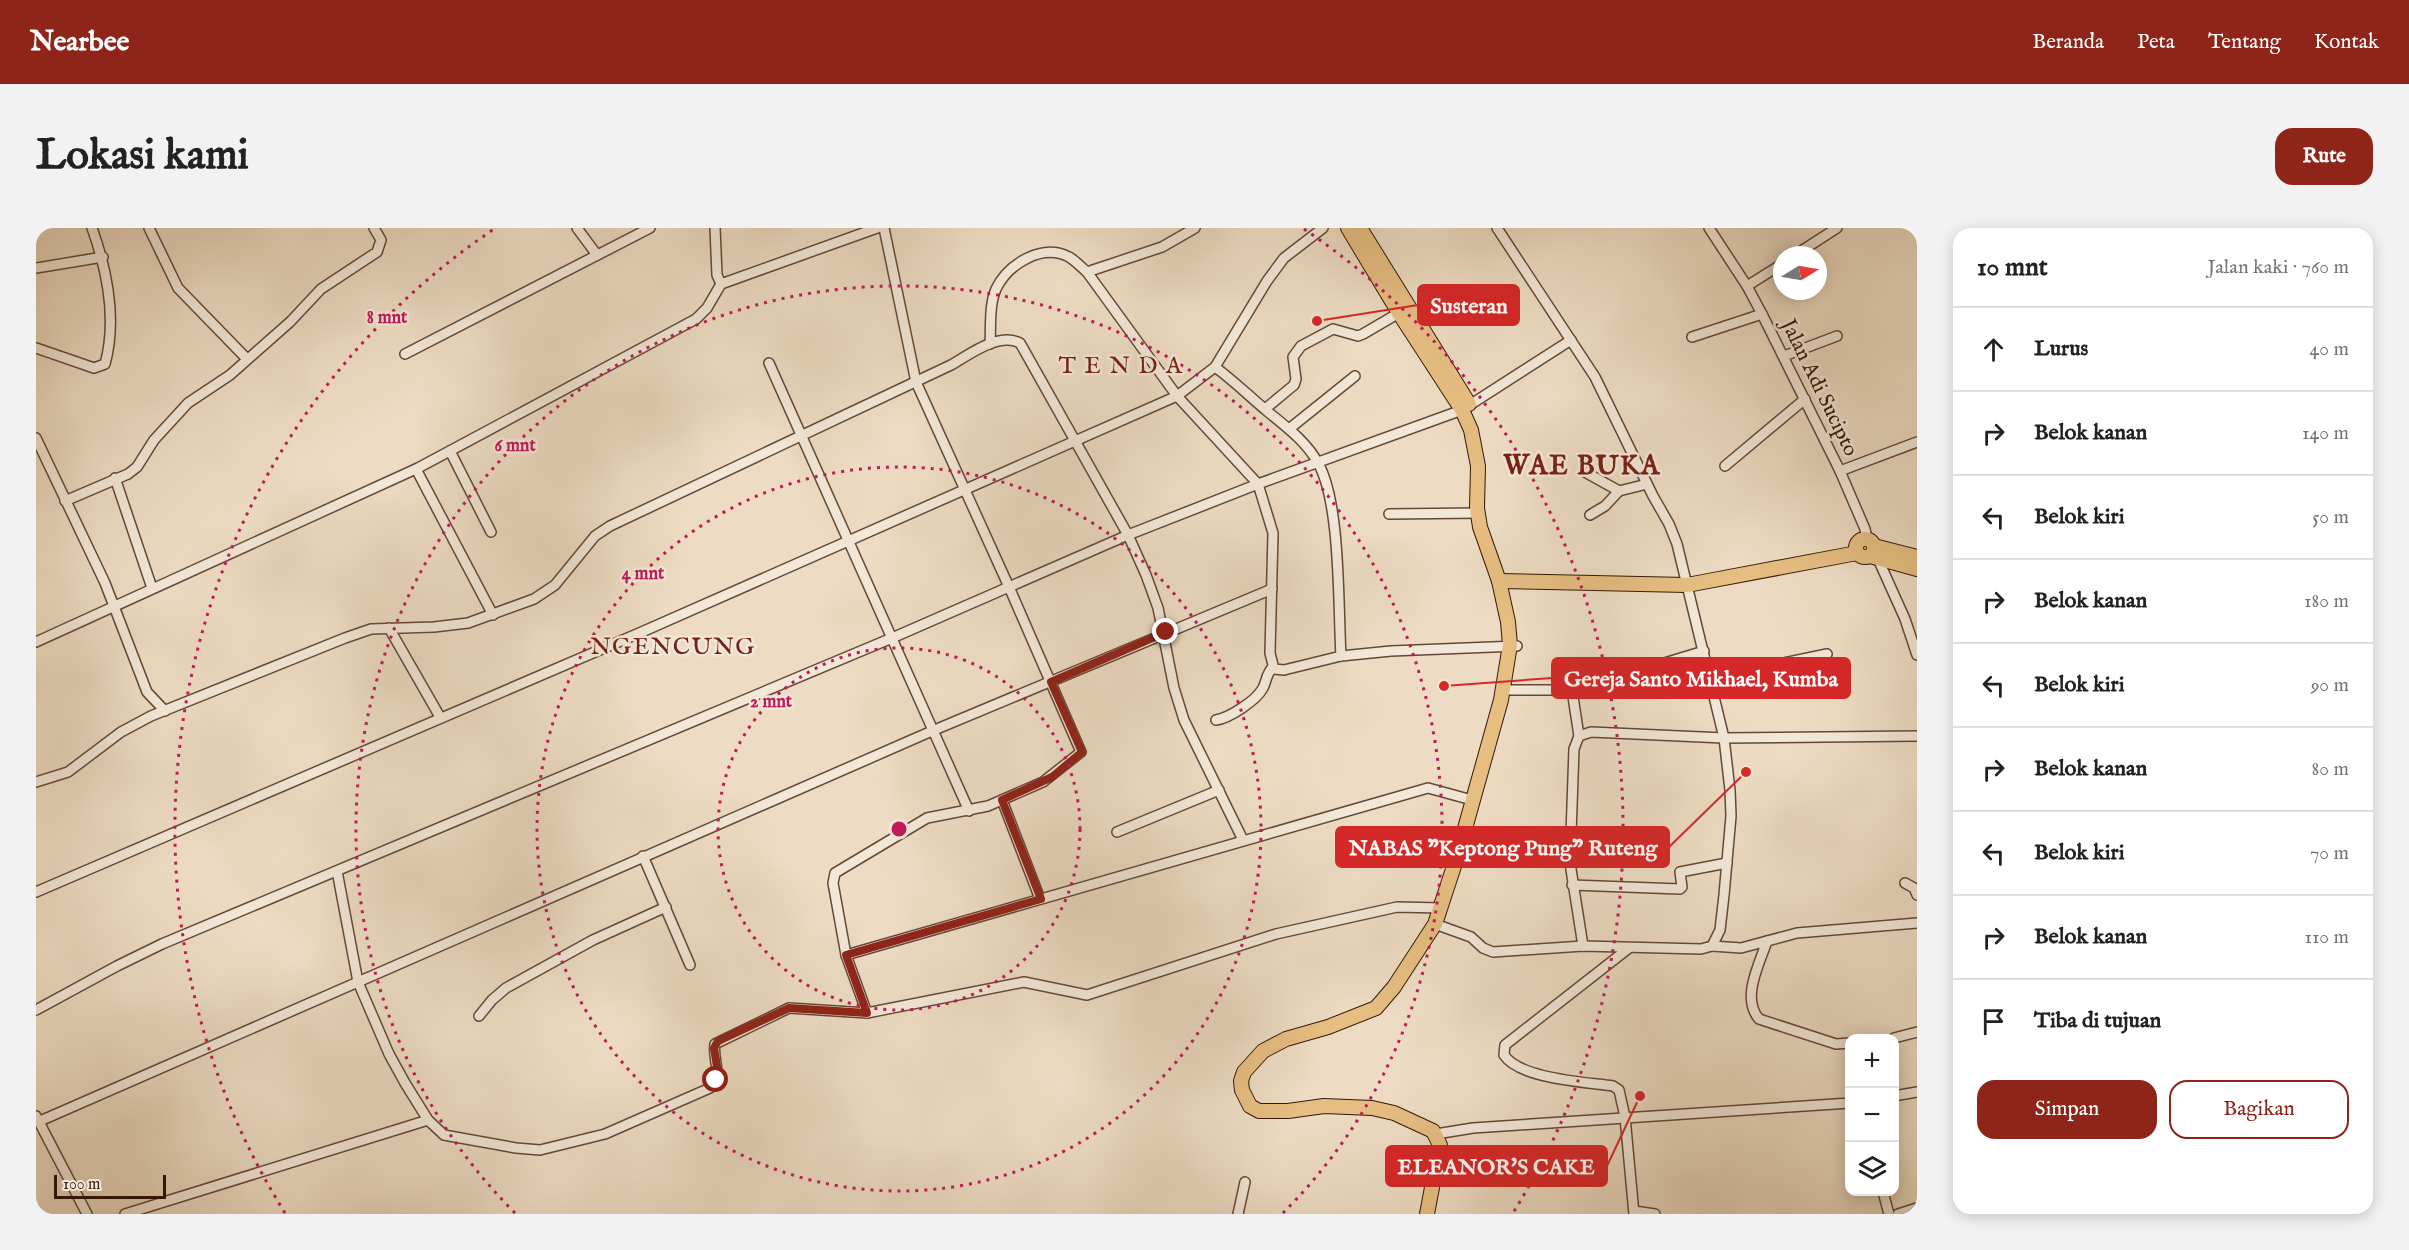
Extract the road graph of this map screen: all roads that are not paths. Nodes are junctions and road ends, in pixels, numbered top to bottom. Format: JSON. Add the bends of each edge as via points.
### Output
{"nodes":[{"id":1,"x":92,"y":228,"type":"edge"},
{"id":2,"x":149,"y":228,"type":"edge"},
{"id":3,"x":374,"y":228,"type":"edge"},
{"id":4,"x":577,"y":228,"type":"edge"},
{"id":5,"x":650,"y":228,"type":"edge"},
{"id":6,"x":715,"y":228,"type":"edge"},
{"id":7,"x":877,"y":228,"type":"edge"},
{"id":8,"x":884,"y":228,"type":"edge"},
{"id":9,"x":1195,"y":228,"type":"edge"},
{"id":10,"x":1323,"y":228,"type":"edge"},
{"id":11,"x":1348,"y":228,"type":"edge"},
{"id":12,"x":1360,"y":228,"type":"edge"},
{"id":13,"x":1497,"y":228,"type":"edge"},
{"id":14,"x":1709,"y":228,"type":"edge"},
{"id":15,"x":1837,"y":228,"type":"edge"},
{"id":16,"x":1809,"y":246,"type":"edge"},
{"id":17,"x":597,"y":255,"type":"junction"},
{"id":18,"x":102,"y":257,"type":"junction"},
{"id":19,"x":36,"y":268,"type":"edge"},
{"id":20,"x":1773,"y":270,"type":"edge"},
{"id":21,"x":1087,"y":272,"type":"junction"},
{"id":22,"x":722,"y":284,"type":"junction"},
{"id":23,"x":1747,"y":286,"type":"junction"},
{"id":24,"x":1404,"y":311,"type":"junction"},
{"id":25,"x":1762,"y":314,"type":"junction"},
{"id":26,"x":1837,"y":336,"type":"dead end"},
{"id":27,"x":1692,"y":337,"type":"dead end"},
{"id":28,"x":1571,"y":340,"type":"junction"},
{"id":29,"x":990,"y":344,"type":"junction"},
{"id":30,"x":36,"y":348,"type":"edge"},
{"id":31,"x":405,"y":354,"type":"dead end"},
{"id":32,"x":1784,"y":356,"type":"junction"},
{"id":33,"x":247,"y":359,"type":"junction"},
{"id":34,"x":769,"y":363,"type":"dead end"},
{"id":35,"x":1215,"y":367,"type":"junction"},
{"id":36,"x":1355,"y":376,"type":"dead end"},
{"id":37,"x":916,"y":382,"type":"junction"},
{"id":38,"x":1177,"y":396,"type":"junction"},
{"id":39,"x":1805,"y":399,"type":"junction"},
{"id":40,"x":1466,"y":408,"type":"junction"},
{"id":41,"x":1264,"y":409,"type":"junction"},
{"id":42,"x":1289,"y":429,"type":"junction"},
{"id":43,"x":802,"y":436,"type":"junction"},
{"id":44,"x":36,"y":438,"type":"edge"},
{"id":45,"x":1075,"y":440,"type":"junction"},
{"id":46,"x":1917,"y":442,"type":"edge"},
{"id":47,"x":450,"y":451,"type":"junction"},
{"id":48,"x":1318,"y":462,"type":"junction"},
{"id":49,"x":1725,"y":466,"type":"dead end"},
{"id":50,"x":416,"y":469,"type":"junction"},
{"id":51,"x":1840,"y":471,"type":"junction"},
{"id":52,"x":1585,"y":472,"type":"dead end"},
{"id":53,"x":115,"y":478,"type":"junction"},
{"id":54,"x":1258,"y":484,"type":"junction"},
{"id":55,"x":1647,"y":484,"type":"junction"},
{"id":56,"x":965,"y":488,"type":"junction"},
{"id":57,"x":1619,"y":491,"type":"junction"},
{"id":58,"x":65,"y":501,"type":"junction"},
{"id":59,"x":1479,"y":509,"type":"junction"},
{"id":60,"x":1389,"y":514,"type":"dead end"},
{"id":61,"x":1590,"y":515,"type":"dead end"},
{"id":62,"x":491,"y":532,"type":"dead end"},
{"id":63,"x":1128,"y":535,"type":"junction"},
{"id":64,"x":848,"y":541,"type":"junction"},
{"id":65,"x":1869,"y":551,"type":"junction"},
{"id":66,"x":1917,"y":557,"type":"edge"},
{"id":67,"x":1917,"y":569,"type":"edge"},
{"id":68,"x":1503,"y":580,"type":"junction"},
{"id":69,"x":1688,"y":585,"type":"junction"},
{"id":70,"x":1010,"y":586,"type":"junction"},
{"id":71,"x":152,"y":588,"type":"junction"},
{"id":72,"x":1272,"y":589,"type":"junction"},
{"id":73,"x":114,"y":606,"type":"junction"},
{"id":74,"x":493,"y":615,"type":"junction"},
{"id":75,"x":389,"y":628,"type":"junction"},
{"id":76,"x":1162,"y":634,"type":"junction"},
{"id":77,"x":892,"y":638,"type":"junction"},
{"id":78,"x":36,"y":642,"type":"edge"},
{"id":79,"x":1514,"y":645,"type":"junction"},
{"id":80,"x":1704,"y":651,"type":"junction"},
{"id":81,"x":1916,"y":651,"type":"edge"},
{"id":82,"x":1827,"y":654,"type":"dead end"},
{"id":83,"x":1341,"y":656,"type":"junction"},
{"id":84,"x":1273,"y":667,"type":"junction"},
{"id":85,"x":1709,"y":673,"type":"junction"},
{"id":86,"x":1051,"y":682,"type":"junction"},
{"id":87,"x":1572,"y":690,"type":"junction"},
{"id":88,"x":1505,"y":695,"type":"junction"},
{"id":89,"x":165,"y":711,"type":"junction"},
{"id":90,"x":440,"y":717,"type":"junction"},
{"id":91,"x":1216,"y":720,"type":"dead end"},
{"id":92,"x":932,"y":731,"type":"junction"},
{"id":93,"x":1579,"y":736,"type":"junction"},
{"id":94,"x":1917,"y":736,"type":"edge"},
{"id":95,"x":1724,"y":738,"type":"junction"},
{"id":96,"x":36,"y":782,"type":"edge"},
{"id":97,"x":1219,"y":790,"type":"junction"},
{"id":98,"x":1002,"y":800,"type":"junction"},
{"id":99,"x":1472,"y":800,"type":"junction"},
{"id":100,"x":969,"y":811,"type":"junction"},
{"id":101,"x":1117,"y":832,"type":"dead end"},
{"id":102,"x":1243,"y":840,"type":"junction"},
{"id":103,"x":643,"y":856,"type":"junction"},
{"id":104,"x":1727,"y":864,"type":"junction"},
{"id":105,"x":337,"y":871,"type":"junction"},
{"id":106,"x":1905,"y":883,"type":"dead end"},
{"id":107,"x":1572,"y":885,"type":"junction"},
{"id":108,"x":36,"y":892,"type":"edge"},
{"id":109,"x":1917,"y":895,"type":"edge"},
{"id":110,"x":1041,"y":899,"type":"junction"},
{"id":111,"x":666,"y":907,"type":"junction"},
{"id":112,"x":1441,"y":908,"type":"junction"},
{"id":113,"x":1917,"y":923,"type":"edge"},
{"id":114,"x":1435,"y":924,"type":"junction"},
{"id":115,"x":1767,"y":941,"type":"junction"},
{"id":116,"x":1583,"y":946,"type":"junction"},
{"id":117,"x":1712,"y":946,"type":"junction"},
{"id":118,"x":1629,"y":948,"type":"junction"},
{"id":119,"x":846,"y":955,"type":"junction"},
{"id":120,"x":690,"y":964,"type":"dead end"},
{"id":121,"x":358,"y":982,"type":"junction"},
{"id":122,"x":36,"y":1010,"type":"edge"},
{"id":123,"x":867,"y":1013,"type":"junction"},
{"id":124,"x":479,"y":1016,"type":"dead end"},
{"id":125,"x":1917,"y":1032,"type":"edge"},
{"id":126,"x":1899,"y":1037,"type":"edge"},
{"id":127,"x":1845,"y":1043,"type":"edge"},
{"id":128,"x":1917,"y":1092,"type":"edge"},
{"id":129,"x":1899,"y":1095,"type":"edge"},
{"id":130,"x":1845,"y":1103,"type":"edge"},
{"id":131,"x":1625,"y":1117,"type":"junction"},
{"id":132,"x":38,"y":1119,"type":"edge"},
{"id":133,"x":428,"y":1120,"type":"junction"},
{"id":134,"x":1436,"y":1134,"type":"junction"},
{"id":135,"x":1245,"y":1182,"type":"dead end"},
{"id":136,"x":1884,"y":1196,"type":"edge"},
{"id":137,"x":1917,"y":1208,"type":"edge"},
{"id":138,"x":1634,"y":1213,"type":"edge"},
{"id":139,"x":87,"y":1214,"type":"edge"},
{"id":140,"x":125,"y":1214,"type":"edge"},
{"id":141,"x":1238,"y":1214,"type":"edge"},
{"id":142,"x":1427,"y":1214,"type":"edge"},
{"id":143,"x":1655,"y":1214,"type":"edge"},
{"id":144,"x":1889,"y":1214,"type":"edge"},
{"id":145,"x":1898,"y":1214,"type":"edge"}],
"edges":[{"from":1,"to":18,"type":"street"},
{"from":2,"to":33,"type":"street","via":[[178,288]]},
{"from":3,"to":33,"type":"street","via":[[381,240],[376,252],[321,289]]},
{"from":4,"to":17,"type":"street"},
{"from":5,"to":17,"type":"street"},
{"from":6,"to":22,"type":"street","via":[[717,275]]},
{"from":7,"to":22,"type":"street"},
{"from":8,"to":37,"type":"street"},
{"from":9,"to":21,"type":"street","via":[[1162,247]]},
{"from":10,"to":35,"type":"street","via":[[1284,258]]},
{"from":11,"to":24,"type":"highway"},
{"from":12,"to":24,"type":"highway"},
{"from":13,"to":28,"type":"street"},
{"from":14,"to":23,"type":"street","name":"Jalan Adi Sucipto"},
{"from":15,"to":16,"type":"street"},
{"from":17,"to":31,"type":"street"},
{"from":18,"to":19,"type":"street"},
{"from":18,"to":30,"type":"street","via":[[109,313],[105,364],[94,368]]},
{"from":20,"to":23,"type":"street"},
{"from":21,"to":29,"type":"street","via":[[1060,254],[1044,252],[1018,263],[996,290]]},
{"from":21,"to":38,"type":"street"},
{"from":22,"to":47,"type":"street","via":[[696,318]]},
{"from":23,"to":25,"type":"street","name":"Jalan Adi Sucipto"},
{"from":24,"to":40,"type":"highway"},
{"from":24,"to":41,"type":"street","via":[[1358,336],[1332,329],[1301,346],[1293,357],[1294,385]]},
{"from":25,"to":27,"type":"street"},
{"from":25,"to":32,"type":"street","name":"Jalan Adi Sucipto"},
{"from":26,"to":32,"type":"street"},
{"from":28,"to":40,"type":"street"},
{"from":28,"to":55,"type":"street","via":[[1613,411]]},
{"from":29,"to":37,"type":"street"},
{"from":29,"to":45,"type":"street","via":[[1009,340],[1020,343]]},
{"from":32,"to":39,"type":"street","name":"Jalan Adi Sucipto"},
{"from":33,"to":53,"type":"street","via":[[188,403],[154,440],[137,467]]},
{"from":34,"to":43,"type":"street"},
{"from":35,"to":38,"type":"street"},
{"from":35,"to":41,"type":"street"},
{"from":36,"to":42,"type":"street"},
{"from":37,"to":43,"type":"street"},
{"from":37,"to":56,"type":"street"},
{"from":38,"to":45,"type":"street"},
{"from":38,"to":54,"type":"street"},
{"from":39,"to":49,"type":"street"},
{"from":39,"to":51,"type":"street","name":"Jalan Adi Sucipto"},
{"from":40,"to":48,"type":"street"},
{"from":40,"to":59,"type":"highway","via":[[1484,440],[1486,478]]},
{"from":41,"to":42,"type":"street"},
{"from":42,"to":48,"type":"street"},
{"from":43,"to":64,"type":"street"},
{"from":43,"to":74,"type":"street","via":[[610,526],[595,536],[546,592]]},
{"from":44,"to":58,"type":"street"},
{"from":45,"to":56,"type":"street"},
{"from":45,"to":63,"type":"street"},
{"from":46,"to":51,"type":"street"},
{"from":47,"to":50,"type":"street"},
{"from":47,"to":62,"type":"street"},
{"from":48,"to":54,"type":"street"},
{"from":48,"to":83,"type":"street","via":[[1331,503]]},
{"from":50,"to":71,"type":"street"},
{"from":50,"to":74,"type":"street"},
{"from":51,"to":65,"type":"street","name":"Jalan Adi Sucipto","via":[[1865,529]]},
{"from":52,"to":57,"type":"street"},
{"from":53,"to":58,"type":"street"},
{"from":53,"to":71,"type":"street"},
{"from":54,"to":63,"type":"street"},
{"from":54,"to":72,"type":"street","via":[[1273,533]]},
{"from":55,"to":57,"type":"street"},
{"from":55,"to":69,"type":"street","via":[[1670,524]]},
{"from":56,"to":64,"type":"street"},
{"from":56,"to":70,"type":"street"},
{"from":57,"to":61,"type":"street"},
{"from":58,"to":73,"type":"street"},
{"from":59,"to":60,"type":"street"},
{"from":59,"to":68,"type":"highway","via":[[1490,558]]},
{"from":63,"to":70,"type":"street"},
{"from":63,"to":76,"type":"street","via":[[1158,608]]},
{"from":64,"to":77,"type":"street"},
{"from":64,"to":90,"type":"street"},
{"from":65,"to":66,"type":"highway"},
{"from":65,"to":67,"type":"highway"},
{"from":65,"to":69,"type":"highway"},
{"from":65,"to":81,"type":"street","name":"Jalan Adi Sucipto","via":[[1905,619]]},
{"from":68,"to":69,"type":"highway"},
{"from":68,"to":79,"type":"highway"},
{"from":69,"to":80,"type":"street"},
{"from":70,"to":77,"type":"street"},
{"from":70,"to":86,"type":"street"},
{"from":71,"to":73,"type":"street"},
{"from":72,"to":76,"type":"street"},
{"from":72,"to":84,"type":"street"},
{"from":73,"to":78,"type":"street"},
{"from":73,"to":89,"type":"street","via":[[147,692]]},
{"from":74,"to":75,"type":"street","via":[[449,626]]},
{"from":75,"to":89,"type":"street","via":[[371,629],[345,638]]},
{"from":75,"to":90,"type":"street"},
{"from":76,"to":86,"type":"street"},
{"from":76,"to":97,"type":"street","via":[[1184,720]]},
{"from":77,"to":92,"type":"street"},
{"from":77,"to":105,"type":"street"},
{"from":79,"to":83,"type":"street"},
{"from":79,"to":88,"type":"highway"},
{"from":80,"to":85,"type":"street"},
{"from":80,"to":87,"type":"street","via":[[1628,674],[1619,682]]},
{"from":82,"to":85,"type":"street"},
{"from":83,"to":84,"type":"street","via":[[1278,671]]},
{"from":84,"to":91,"type":"street","via":[[1259,693],[1230,716]]},
{"from":85,"to":95,"type":"street"},
{"from":86,"to":92,"type":"street"},
{"from":86,"to":98,"type":"street","via":[[1082,752],[1052,777]]},
{"from":87,"to":88,"type":"street"},
{"from":87,"to":93,"type":"street"},
{"from":88,"to":99,"type":"highway"},
{"from":89,"to":96,"type":"street","via":[[121,732],[68,772]]},
{"from":90,"to":108,"type":"street"},
{"from":92,"to":100,"type":"street"},
{"from":92,"to":103,"type":"street"},
{"from":93,"to":95,"type":"street","via":[[1591,732]]},
{"from":93,"to":107,"type":"street","via":[[1574,749],[1572,783]]},
{"from":94,"to":95,"type":"street"},
{"from":95,"to":104,"type":"street","via":[[1731,816]]},
{"from":97,"to":101,"type":"street"},
{"from":97,"to":102,"type":"street"},
{"from":98,"to":100,"type":"street"},
{"from":98,"to":110,"type":"street"},
{"from":99,"to":102,"type":"street","via":[[1428,788]]},
{"from":99,"to":112,"type":"highway"},
{"from":100,"to":119,"type":"street","via":[[927,818],[835,873],[833,884]]},
{"from":102,"to":110,"type":"street"},
{"from":103,"to":111,"type":"street"},
{"from":103,"to":121,"type":"street"},
{"from":104,"to":107,"type":"street","via":[[1680,872],[1680,889]]},
{"from":104,"to":117,"type":"street","via":[[1720,930]]},
{"from":105,"to":121,"type":"street"},
{"from":105,"to":122,"type":"street","via":[[162,944]]},
{"from":106,"to":109,"type":"street"},
{"from":107,"to":116,"type":"street"},
{"from":110,"to":119,"type":"street"},
{"from":111,"to":120,"type":"street"},
{"from":111,"to":124,"type":"street","via":[[593,940],[506,988]]},
{"from":112,"to":114,"type":"highway"},
{"from":112,"to":123,"type":"street","via":[[1397,907],[1276,933],[1087,994],[1023,982]]},
{"from":113,"to":115,"type":"street","via":[[1797,933]]},
{"from":114,"to":116,"type":"street","via":[[1471,937],[1493,952]]},
{"from":114,"to":134,"type":"highway","via":[[1376,1008],[1263,1050],[1241,1081],[1244,1098],[1259,1111],[1372,1108],[1394,1113]]},
{"from":115,"to":117,"type":"street","via":[[1741,948]]},
{"from":115,"to":127,"type":"street","via":[[1752,987],[1751,1002],[1759,1019],[1836,1044]]},
{"from":116,"to":118,"type":"street"},
{"from":117,"to":118,"type":"street","via":[[1691,950]]},
{"from":118,"to":131,"type":"street","via":[[1505,1045],[1504,1055],[1509,1062],[1532,1073],[1613,1086],[1619,1090]]},
{"from":119,"to":123,"type":"street"},
{"from":121,"to":132,"type":"street"},
{"from":121,"to":133,"type":"street","via":[[389,1054]]},
{"from":123,"to":133,"type":"street","via":[[789,1008],[715,1044],[718,1073],[710,1088],[614,1131],[540,1150],[444,1136]]},
{"from":125,"to":126,"type":"street"},
{"from":128,"to":129,"type":"street"},
{"from":130,"to":131,"type":"street"},
{"from":131,"to":134,"type":"street"},
{"from":131,"to":138,"type":"street"},
{"from":132,"to":139,"type":"street"},
{"from":133,"to":140,"type":"street"},
{"from":134,"to":142,"type":"highway","via":[[1440,1145]]},
{"from":135,"to":141,"type":"street"},
{"from":136,"to":144,"type":"street"},
{"from":137,"to":145,"type":"street"},
{"from":138,"to":143,"type":"street"}]}
